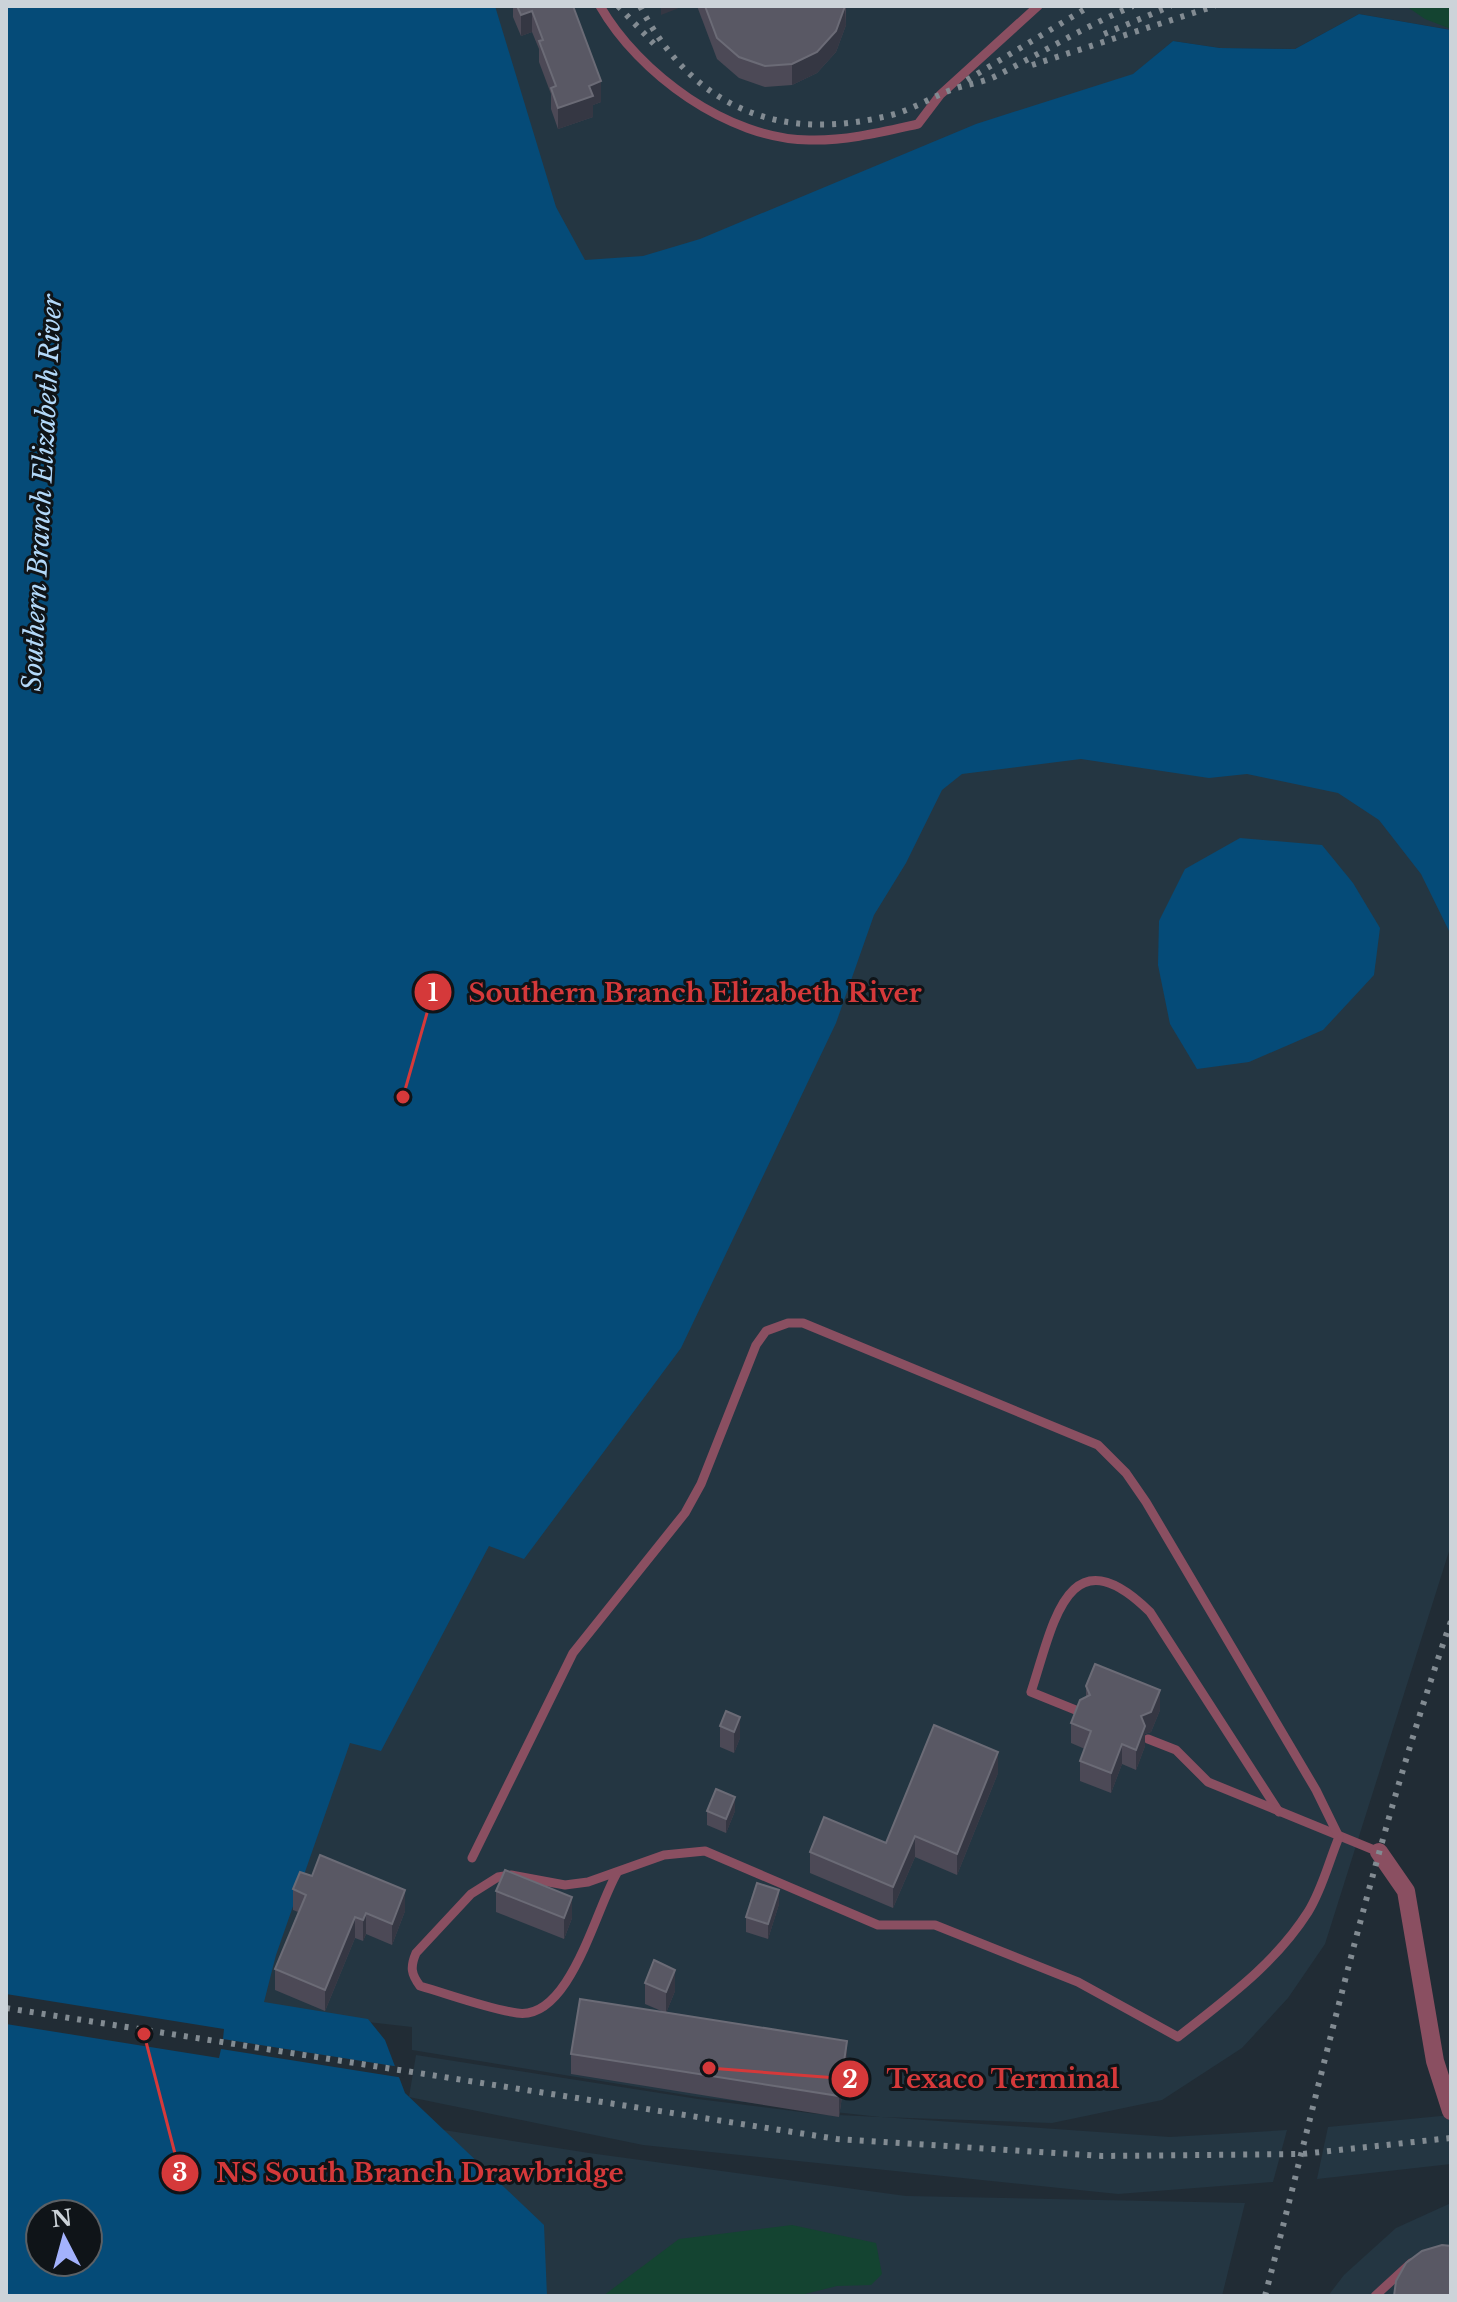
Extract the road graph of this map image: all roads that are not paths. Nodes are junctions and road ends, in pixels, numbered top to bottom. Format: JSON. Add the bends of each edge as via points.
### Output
{"nodes":[{"id":1,"x":600,"y":6,"type":"edge"},
{"id":2,"x":1038,"y":6,"type":"edge"},
{"id":3,"x":1083,"y":1713,"type":"edge"},
{"id":4,"x":1148,"y":1739,"type":"edge"},
{"id":5,"x":1279,"y":1812,"type":"junction"},
{"id":6,"x":1339,"y":1837,"type":"junction"},
{"id":7,"x":1379,"y":1852,"type":"joint"},
{"id":8,"x":472,"y":1858,"type":"dead end"},
{"id":9,"x":617,"y":1873,"type":"junction"},
{"id":10,"x":1451,"y":2111,"type":"edge"},
{"id":11,"x":1424,"y":2258,"type":"edge"},
{"id":12,"x":1375,"y":2296,"type":"edge"}],
"edges":[{"from":1,"to":2,"type":"lane","via":[[642,61],[699,103],[749,129],[806,140],[852,138],[918,124],[940,95]]},
{"from":3,"to":5,"type":"lane","via":[[1031,1692],[1062,1601],[1080,1584],[1097,1579],[1128,1590],[1150,1612]]},
{"from":4,"to":5,"type":"lane","via":[[1176,1750],[1208,1782]]},
{"from":5,"to":6,"type":"lane"},
{"from":6,"to":7,"type":"lane"},
{"from":6,"to":8,"type":"lane","via":[[1146,1502],[1098,1445],[803,1323],[788,1323],[766,1331],[756,1345],[685,1513],[573,1653]]},
{"from":6,"to":9,"type":"lane","via":[[1309,1910],[1284,1942],[1258,1974],[1178,2037],[1078,1982],[935,1925],[878,1925],[705,1851],[664,1855]]},
{"from":7,"to":10,"type":"street","via":[[1406,1891],[1435,2061]]},
{"from":9,"to":9,"type":"lane","via":[[565,1885],[511,1875],[483,1884],[416,1953],[413,1976],[420,1986],[517,2013],[544,2005],[575,1967]]},
{"from":11,"to":12,"type":"lane","via":[[1410,2263]]}]}
